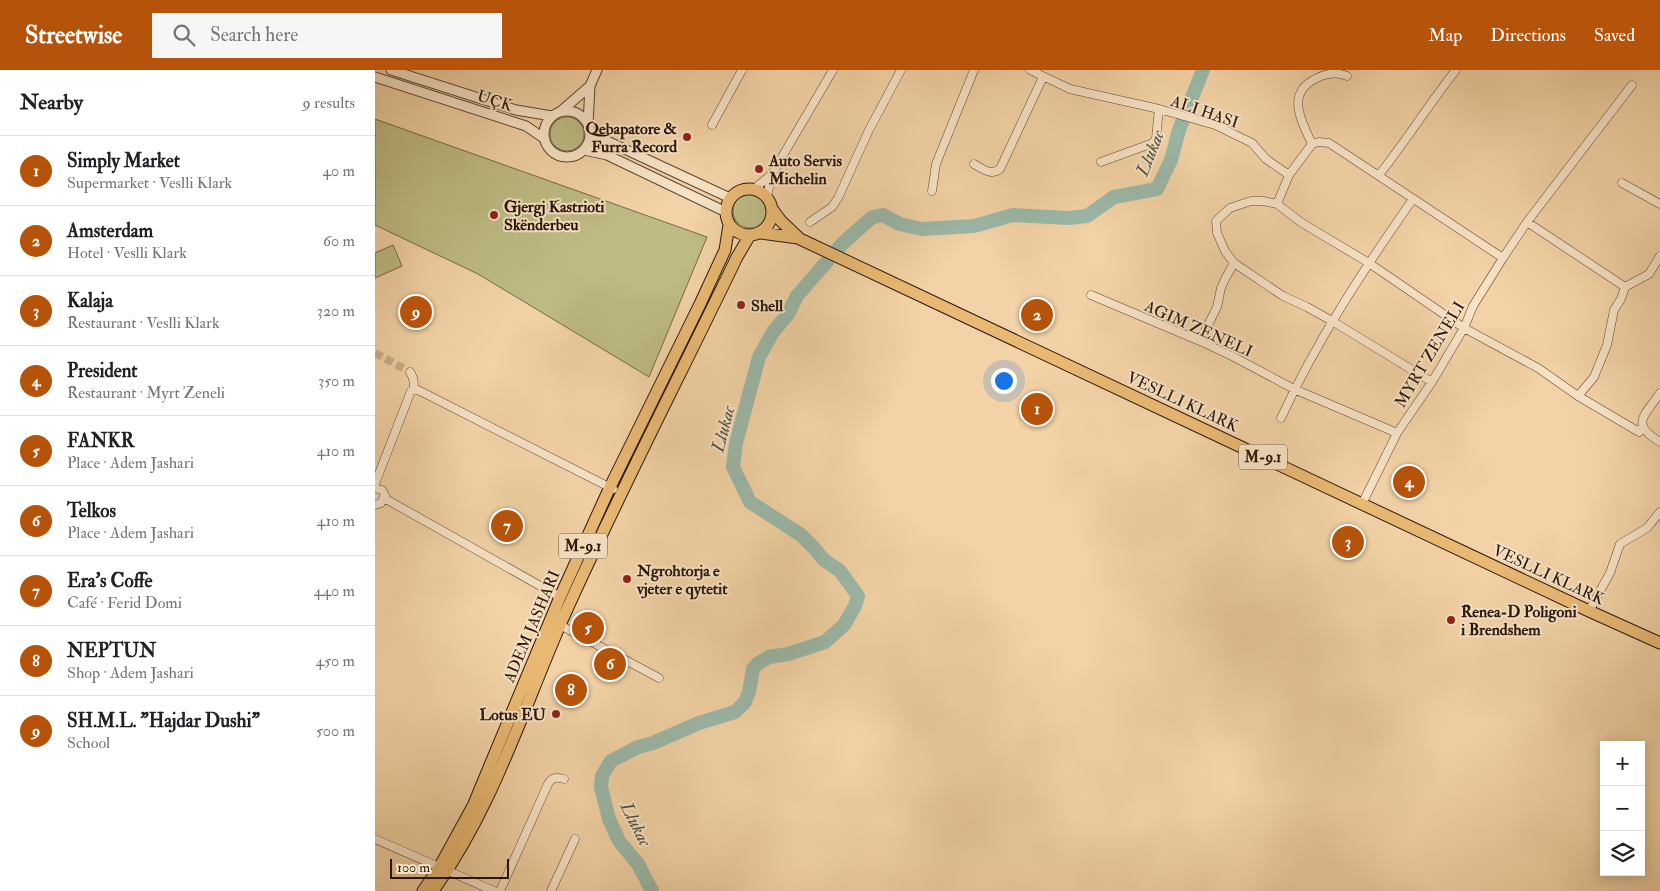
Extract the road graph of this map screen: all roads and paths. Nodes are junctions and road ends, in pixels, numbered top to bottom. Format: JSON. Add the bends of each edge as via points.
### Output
{"nodes":[{"id":1,"x":393,"y":70,"type":"edge"},
{"id":2,"x":597,"y":70,"type":"edge"},
{"id":3,"x":741,"y":70,"type":"edge"},
{"id":4,"x":833,"y":70,"type":"edge"},
{"id":5,"x":901,"y":70,"type":"edge"},
{"id":6,"x":974,"y":70,"type":"edge"},
{"id":7,"x":1031,"y":70,"type":"edge"},
{"id":8,"x":1456,"y":70,"type":"edge"},
{"id":9,"x":1347,"y":76,"type":"dead end"},
{"id":10,"x":375,"y":78,"type":"edge"},
{"id":11,"x":1043,"y":78,"type":"junction"},
{"id":12,"x":1632,"y":85,"type":"dead end"},
{"id":13,"x":590,"y":86,"type":"junction"},
{"id":14,"x":1159,"y":109,"type":"junction"},
{"id":15,"x":556,"y":114,"type":"junction"},
{"id":16,"x":712,"y":125,"type":"dead end"},
{"id":17,"x":589,"y":128,"type":"junction"},
{"id":18,"x":545,"y":139,"type":"junction"},
{"id":19,"x":1312,"y":144,"type":"junction"},
{"id":20,"x":584,"y":150,"type":"junction"},
{"id":21,"x":1101,"y":162,"type":"dead end"},
{"id":22,"x":974,"y":164,"type":"dead end"},
{"id":23,"x":772,"y":174,"type":"junction"},
{"id":24,"x":1289,"y":175,"type":"junction"},
{"id":25,"x":1379,"y":175,"type":"junction"},
{"id":26,"x":1622,"y":183,"type":"dead end"},
{"id":27,"x":754,"y":189,"type":"junction"},
{"id":28,"x":932,"y":191,"type":"dead end"},
{"id":29,"x":767,"y":196,"type":"junction"},
{"id":30,"x":730,"y":198,"type":"junction"},
{"id":31,"x":1413,"y":199,"type":"junction"},
{"id":32,"x":1277,"y":204,"type":"junction"},
{"id":33,"x":1660,"y":204,"type":"edge"},
{"id":34,"x":773,"y":210,"type":"junction"},
{"id":35,"x":726,"y":212,"type":"junction"},
{"id":36,"x":809,"y":222,"type":"dead end"},
{"id":37,"x":1527,"y":222,"type":"junction"},
{"id":38,"x":729,"y":224,"type":"junction"},
{"id":39,"x":756,"y":234,"type":"junction"},
{"id":40,"x":800,"y":239,"type":"junction"},
{"id":41,"x":1660,"y":256,"type":"edge"},
{"id":42,"x":1503,"y":258,"type":"junction"},
{"id":43,"x":1369,"y":263,"type":"junction"},
{"id":44,"x":1234,"y":264,"type":"junction"},
{"id":45,"x":1625,"y":287,"type":"junction"},
{"id":46,"x":1091,"y":296,"type":"dead end"},
{"id":47,"x":1332,"y":321,"type":"junction"},
{"id":48,"x":1464,"y":328,"type":"junction"},
{"id":49,"x":1200,"y":341,"type":"junction"},
{"id":50,"x":410,"y":372,"type":"dead end"},
{"id":51,"x":1432,"y":382,"type":"junction"},
{"id":52,"x":1294,"y":389,"type":"junction"},
{"id":53,"x":413,"y":390,"type":"junction"},
{"id":54,"x":1578,"y":396,"type":"junction"},
{"id":55,"x":1658,"y":396,"type":"edge"},
{"id":56,"x":1281,"y":418,"type":"dead end"},
{"id":57,"x":1643,"y":426,"type":"junction"},
{"id":58,"x":1397,"y":433,"type":"junction"},
{"id":59,"x":1660,"y":442,"type":"edge"},
{"id":60,"x":375,"y":486,"type":"edge"},
{"id":61,"x":615,"y":490,"type":"junction"},
{"id":62,"x":384,"y":498,"type":"junction"},
{"id":63,"x":375,"y":504,"type":"edge"},
{"id":64,"x":1362,"y":504,"type":"junction"},
{"id":65,"x":1660,"y":512,"type":"edge"},
{"id":66,"x":560,"y":596,"type":"junction"},
{"id":67,"x":1589,"y":611,"type":"junction"},
{"id":68,"x":560,"y":625,"type":"junction"},
{"id":69,"x":1660,"y":643,"type":"edge"},
{"id":70,"x":659,"y":678,"type":"dead end"},
{"id":71,"x":563,"y":780,"type":"dead end"},
{"id":72,"x":375,"y":839,"type":"edge"},
{"id":73,"x":575,"y":840,"type":"dead end"},
{"id":74,"x":443,"y":870,"type":"junction"},
{"id":75,"x":430,"y":888,"type":"edge"},
{"id":76,"x":494,"y":891,"type":"edge"},
{"id":77,"x":500,"y":891,"type":"edge"},
{"id":78,"x":551,"y":891,"type":"edge"}],
"edges":[{"from":1,"to":15,"type":"street","name":"UÇK","via":[[516,110]]},
{"from":2,"to":13,"type":"street"},
{"from":3,"to":16,"type":"street"},
{"from":4,"to":23,"type":"street"},
{"from":5,"to":36,"type":"street","via":[[832,207]]},
{"from":6,"to":28,"type":"street","via":[[936,164]]},
{"from":7,"to":11,"type":"street","name":"ALI HASI"},
{"from":8,"to":25,"type":"street"},
{"from":9,"to":19,"type":"street","via":[[1339,72],[1322,75],[1307,82],[1299,93],[1297,105]]},
{"from":10,"to":18,"type":"street","name":"UÇK","via":[[527,126]]},
{"from":11,"to":14,"type":"street","name":"ALI HASI","via":[[1070,89]]},
{"from":11,"to":22,"type":"street","via":[[1001,169],[993,173]]},
{"from":12,"to":37,"type":"street","name":"MYRT ZENELI"},
{"from":13,"to":15,"type":"street"},
{"from":13,"to":17,"type":"street"},
{"from":14,"to":21,"type":"street","via":[[1157,138],[1153,142]]},
{"from":14,"to":24,"type":"street","name":"ALI HASI","via":[[1215,125],[1252,143],[1266,159]]},
{"from":15,"to":17,"type":"street","name":"UÇK","via":[[576,113],[583,117]]},
{"from":15,"to":18,"type":"street","via":[[547,123]]},
{"from":17,"to":20,"type":"street","via":[[589,141]]},
{"from":17,"to":30,"type":"street","name":"UÇK"},
{"from":18,"to":20,"type":"street","name":"UÇK","via":[[548,147],[562,156]]},
{"from":19,"to":24,"type":"street"},
{"from":19,"to":25,"type":"street","via":[[1329,143]]},
{"from":20,"to":35,"type":"street","name":"UÇK","via":[[607,155]]},
{"from":23,"to":27,"type":"street"},
{"from":23,"to":29,"type":"street"},
{"from":24,"to":32,"type":"street"},
{"from":25,"to":31,"type":"street"},
{"from":26,"to":33,"type":"street"},
{"from":27,"to":29,"type":"main road"},
{"from":27,"to":30,"type":"main road","via":[[741,190]]},
{"from":29,"to":34,"type":"main road","number":"M-9.1"},
{"from":30,"to":35,"type":"main road","number":"M-9.1"},
{"from":31,"to":42,"type":"street"},
{"from":31,"to":43,"type":"street"},
{"from":32,"to":43,"type":"street"},
{"from":32,"to":44,"type":"street","via":[[1251,201],[1230,208],[1216,221],[1217,233]]},
{"from":34,"to":39,"type":"main road","number":"M-9.1","via":[[770,224]]},
{"from":34,"to":40,"type":"main road","name":"VESLLI KLARK","number":"M-9.1"},
{"from":35,"to":38,"type":"main road","number":"M-9.1"},
{"from":37,"to":42,"type":"street","name":"MYRT ZENELI"},
{"from":37,"to":45,"type":"street"},
{"from":38,"to":39,"type":"main road","number":"M-9.1","via":[[739,233]]},
{"from":38,"to":61,"type":"main road","name":"ADEM JASHARI","number":"M-9.1","via":[[725,250]]},
{"from":39,"to":40,"type":"main road","name":"VESLLI KLARK","number":"M-9.1"},
{"from":39,"to":61,"type":"main road","number":"M-9.1","via":[[737,257]]},
{"from":40,"to":64,"type":"main road","name":"VESLLI KLARK","number":"M-9.1"},
{"from":41,"to":45,"type":"street","via":[[1649,274]]},
{"from":42,"to":48,"type":"street","name":"MYRT ZENELI","via":[[1473,306]]},
{"from":43,"to":47,"type":"street"},
{"from":43,"to":48,"type":"street"},
{"from":44,"to":47,"type":"street","via":[[1283,296]]},
{"from":44,"to":49,"type":"street"},
{"from":45,"to":54,"type":"street","via":[[1614,310],[1607,345],[1594,377]]},
{"from":46,"to":49,"type":"street","name":"AGIM ZENELI"},
{"from":47,"to":51,"type":"street"},
{"from":47,"to":52,"type":"street"},
{"from":48,"to":51,"type":"street","name":"MYRT ZENELI"},
{"from":48,"to":54,"type":"street","via":[[1538,368]]},
{"from":49,"to":52,"type":"street","name":"AGIM ZENELI"},
{"from":50,"to":53,"type":"street","via":[[415,384]]},
{"from":51,"to":58,"type":"street","name":"MYRT ZENELI"},
{"from":52,"to":56,"type":"street"},
{"from":52,"to":58,"type":"street","name":"AGIM ZENELI"},
{"from":53,"to":60,"type":"street"},
{"from":53,"to":61,"type":"street"},
{"from":54,"to":57,"type":"street","via":[[1639,432]]},
{"from":55,"to":57,"type":"street","via":[[1643,416]]},
{"from":57,"to":59,"type":"street"},
{"from":58,"to":64,"type":"street","name":"MYRT ZENELI"},
{"from":60,"to":62,"type":"street","via":[[382,490]]},
{"from":61,"to":66,"type":"main road","name":"ADEM JASHARI","number":"M-9.1"},
{"from":61,"to":68,"type":"main road","number":"M-9.1"},
{"from":62,"to":63,"type":"street"},
{"from":62,"to":66,"type":"street"},
{"from":64,"to":67,"type":"main road","name":"VESLLI KLARK","number":"M-9.1"},
{"from":65,"to":67,"type":"street","via":[[1647,528],[1620,544],[1610,573]]},
{"from":66,"to":74,"type":"main road","name":"ADEM JASHARI","number":"M-9.1"},
{"from":67,"to":69,"type":"main road","name":"VESLLI KLARK","number":"M-9.1"},
{"from":68,"to":70,"type":"street","name":"ADEM JASHARI"},
{"from":68,"to":74,"type":"main road","number":"M-9.1","via":[[482,811]]},
{"from":71,"to":77,"type":"street","via":[[556,777],[548,784]]},
{"from":72,"to":74,"type":"street"},
{"from":73,"to":78,"type":"street"},
{"from":74,"to":75,"type":"main road","number":"M-9.1"},
{"from":74,"to":76,"type":"street"}]}
